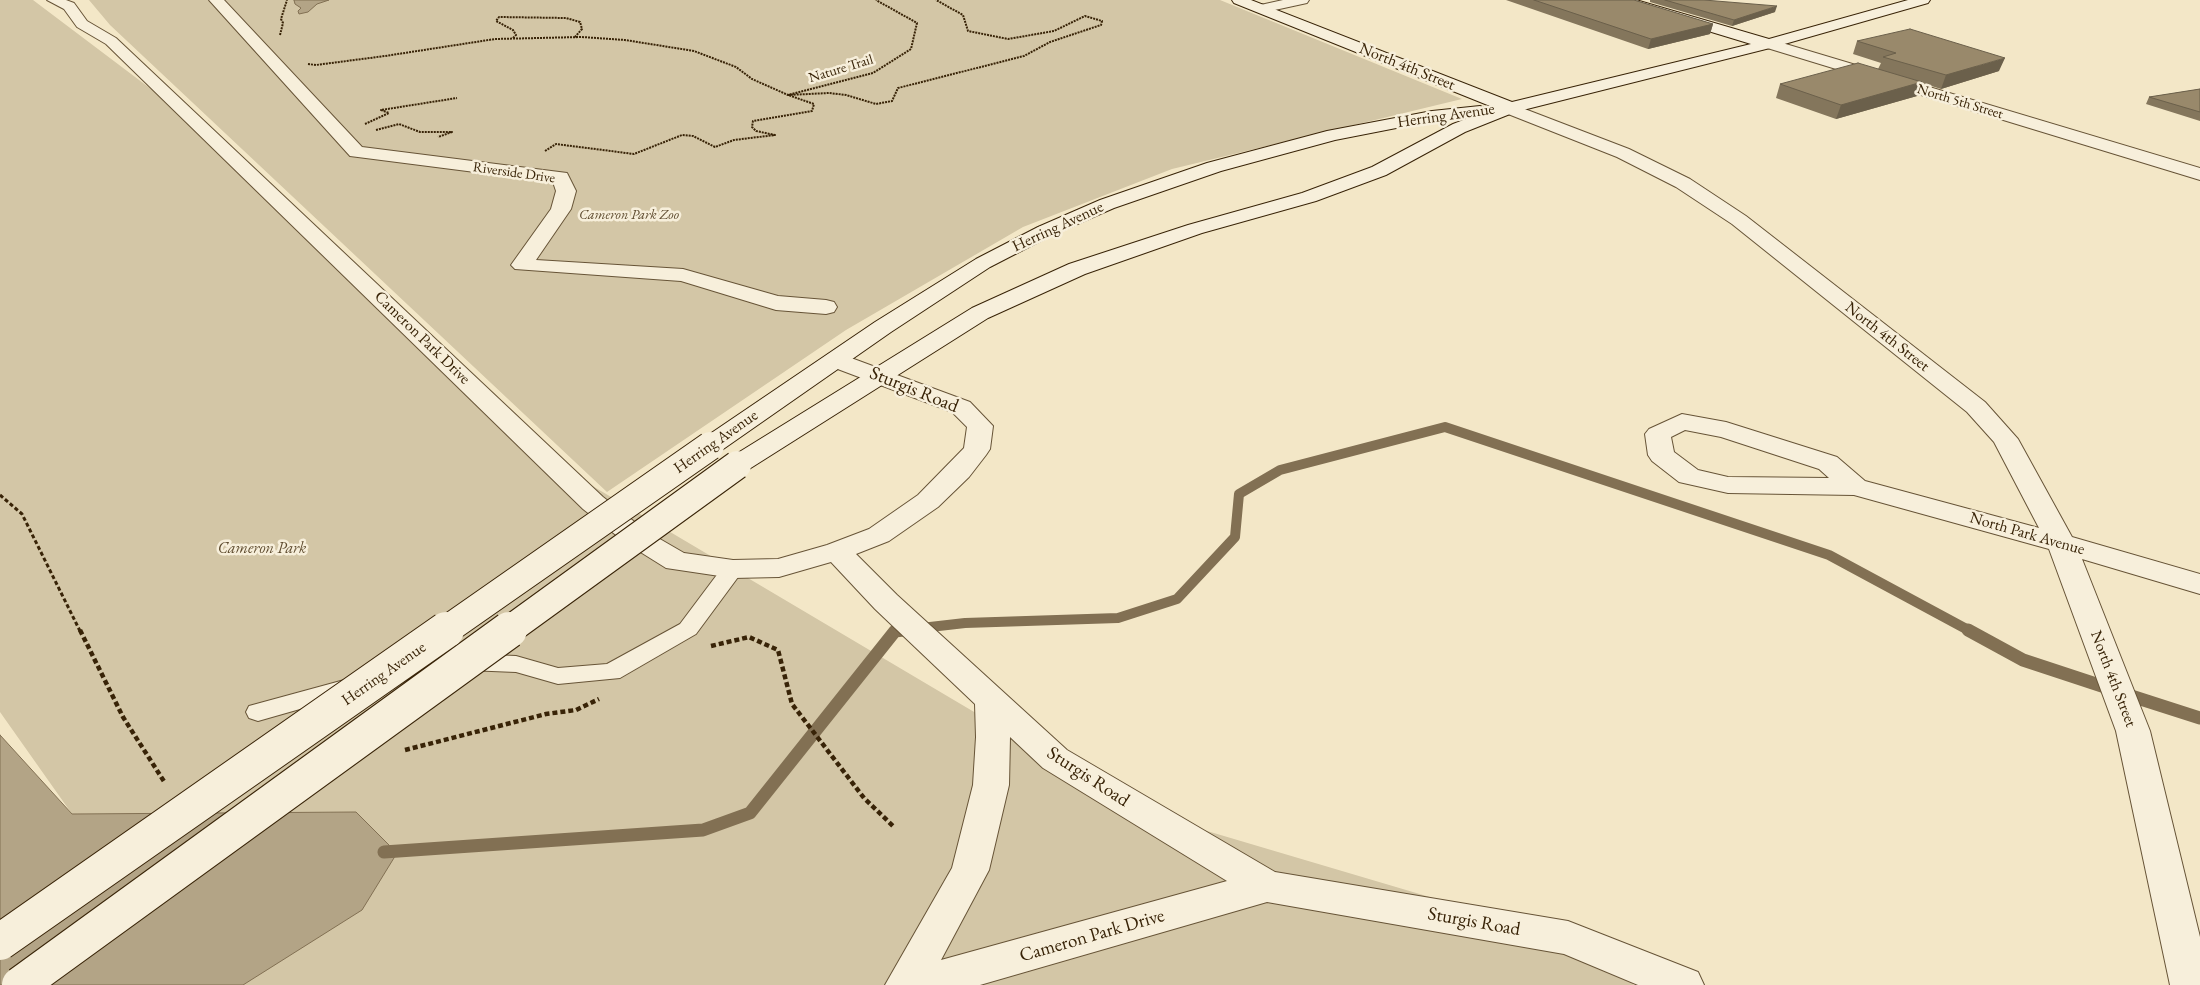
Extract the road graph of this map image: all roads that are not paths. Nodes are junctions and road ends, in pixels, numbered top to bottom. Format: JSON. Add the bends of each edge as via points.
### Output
{"nodes":[{"id":1,"x":54,"y":0,"type":"edge"},
{"id":2,"x":216,"y":0,"type":"edge"},
{"id":3,"x":1239,"y":0,"type":"edge"},
{"id":4,"x":1302,"y":0,"type":"edge"},
{"id":5,"x":1621,"y":0,"type":"edge"},
{"id":6,"x":1923,"y":0,"type":"edge"},
{"id":7,"x":1261,"y":9,"type":"junction"},
{"id":8,"x":1769,"y":44,"type":"junction"},
{"id":9,"x":1509,"y":108,"type":"junction"},
{"id":10,"x":2195,"y":169,"type":"edge"},
{"id":11,"x":826,"y":308,"type":"dead end"},
{"id":12,"x":835,"y":360,"type":"junction"},
{"id":13,"x":881,"y":376,"type":"junction"},
{"id":14,"x":1855,"y":487,"type":"junction"},
{"id":15,"x":2061,"y":543,"type":"junction"},
{"id":16,"x":837,"y":551,"type":"junction"},
{"id":17,"x":733,"y":569,"type":"junction"},
{"id":18,"x":2200,"y":584,"type":"edge"},
{"id":19,"x":991,"y":698,"type":"junction"},
{"id":20,"x":258,"y":712,"type":"dead end"},
{"id":21,"x":1267,"y":886,"type":"junction"},
{"id":22,"x":0,"y":942,"type":"edge"},
{"id":23,"x":20,"y":985,"type":"edge"},
{"id":24,"x":906,"y":985,"type":"edge"},
{"id":25,"x":917,"y":985,"type":"edge"},
{"id":26,"x":1683,"y":985,"type":"edge"},
{"id":27,"x":2191,"y":985,"type":"edge"}],
"edges":[{"from":1,"to":17,"type":"street","name":"Cameron Park Drive","via":[[69,6],[82,24],[118,48],[594,503],[636,536],[676,560]]},
{"from":2,"to":11,"type":"street","name":"Riverside Drive","via":[[356,152],[560,178],[566,191],[561,209],[522,265],[684,276],[776,303]]},
{"from":3,"to":7,"type":"street","name":"North 4th Street"},
{"from":4,"to":7,"type":"street"},
{"from":5,"to":8,"type":"street","name":"North 5th Street"},
{"from":6,"to":8,"type":"street","name":"Herring Avenue"},
{"from":7,"to":9,"type":"street","name":"North 4th Street"},
{"from":8,"to":9,"type":"street","name":"Herring Avenue"},
{"from":8,"to":10,"type":"street","name":"North 5th Street"},
{"from":9,"to":12,"type":"street","name":"Herring Avenue","via":[[1432,116],[1333,135],[1214,167],[1108,204],[1044,231],[983,263]]},
{"from":9,"to":13,"type":"street","name":"Herring Avenue","via":[[1459,128],[1379,171],[1309,197],[1196,229],[1077,269],[980,314]]},
{"from":9,"to":15,"type":"street","name":"North 4th Street","via":[[1623,153],[1683,183],[1739,220],[1976,406],[2004,439]]},
{"from":12,"to":13,"type":"street","name":"Sturgis Road"},
{"from":12,"to":22,"type":"street","name":"Herring Avenue","bridge":true},
{"from":13,"to":16,"type":"street","name":"Sturgis Road","via":[[961,407],[980,426],[977,450],[928,501],[879,535]]},
{"from":13,"to":23,"type":"street","name":"Herring Avenue","bridge":true,"via":[[736,465]]},
{"from":14,"to":14,"type":"street","via":[[1828,463],[1726,430],[1682,422],[1658,434],[1661,455],[1689,476],[1728,485]]},
{"from":14,"to":15,"type":"street","name":"North Park Avenue"},
{"from":15,"to":18,"type":"street","name":"North Park Avenue"},
{"from":15,"to":27,"type":"street","name":"North 4th Street","via":[[2133,730]]},
{"from":16,"to":17,"type":"street","name":"Cameron Park Drive","via":[[779,568]]},
{"from":16,"to":19,"type":"street","name":"Sturgis Road","via":[[886,602]]},
{"from":17,"to":20,"type":"lane","via":[[688,629],[612,672],[558,676],[516,664],[443,661]]},
{"from":19,"to":21,"type":"street","name":"Sturgis Road","via":[[1055,759]]},
{"from":19,"to":24,"type":"street","via":[[992,785],[970,870]]},
{"from":21,"to":25,"type":"street","name":"Cameron Park Drive"},
{"from":21,"to":26,"type":"street","name":"Sturgis Road","via":[[1568,938]]}]}
